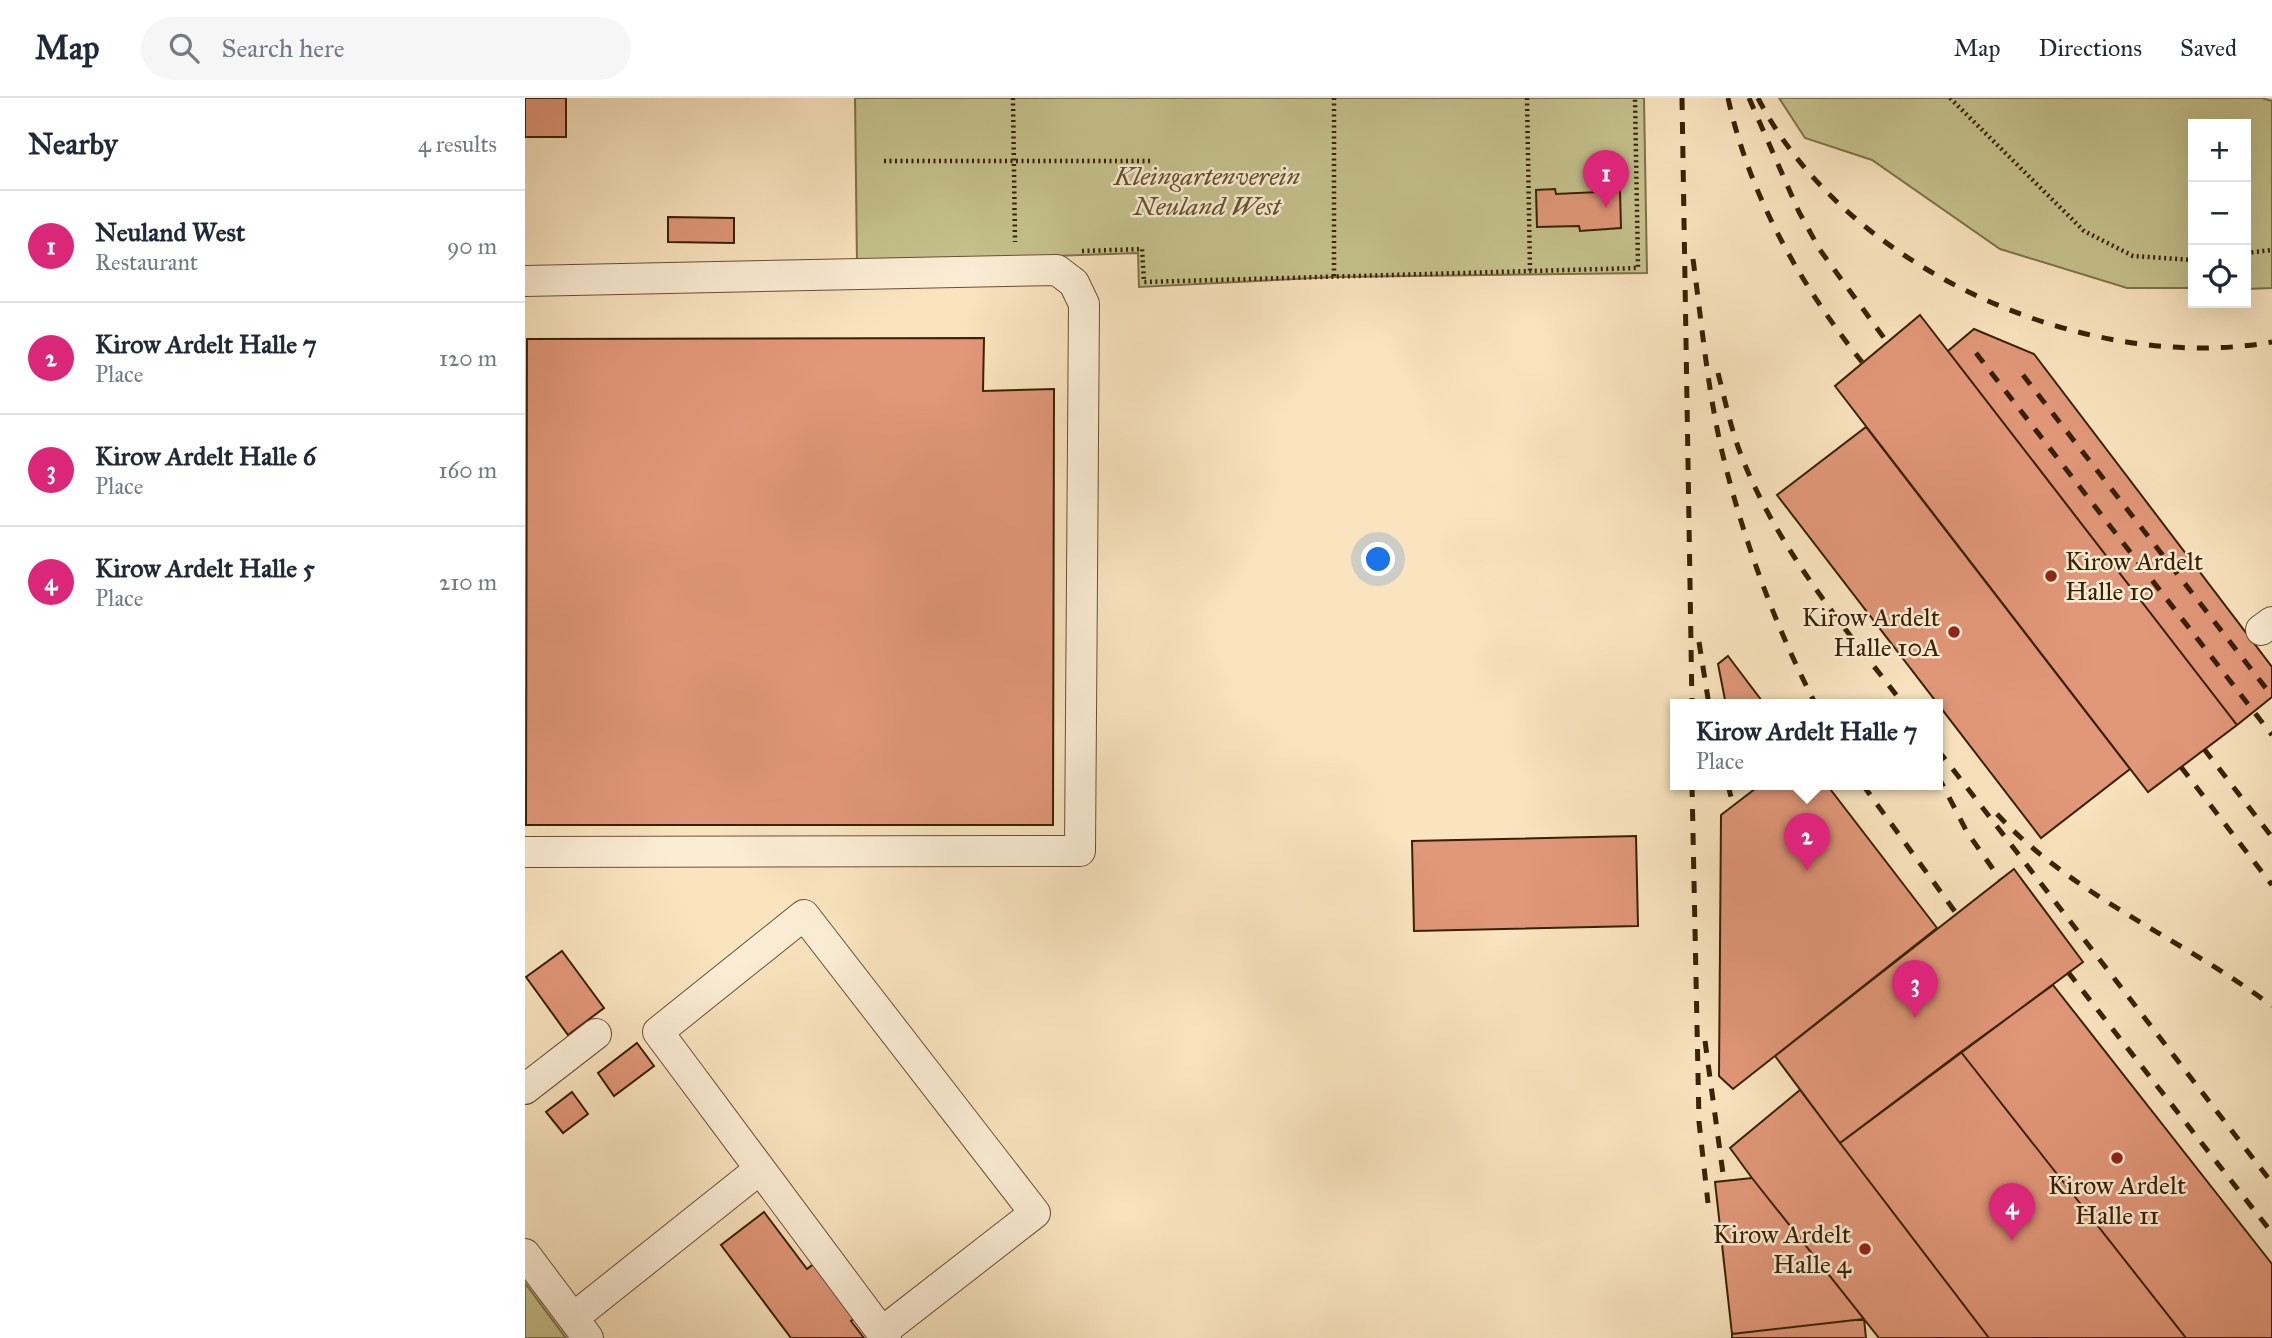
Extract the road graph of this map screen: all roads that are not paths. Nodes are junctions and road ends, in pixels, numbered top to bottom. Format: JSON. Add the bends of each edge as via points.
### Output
{"nodes":[{"id":1,"x":525,"y":281,"type":"edge"},
{"id":2,"x":525,"y":852,"type":"edge"},
{"id":3,"x":596,"y":1034,"type":"dead end"},
{"id":4,"x":525,"y":1089,"type":"edge"},
{"id":5,"x":760,"y":1169,"type":"junction"},
{"id":6,"x":525,"y":1254,"type":"edge"},
{"id":7,"x":580,"y":1328,"type":"edge"},
{"id":8,"x":884,"y":1335,"type":"edge"}],
"edges":[{"from":1,"to":2,"type":"street","via":[[1056,270],[1074,283],[1084,304],[1080,851]]},
{"from":3,"to":4,"type":"street"},
{"from":5,"to":7,"type":"street"},
{"from":5,"to":8,"type":"street"},
{"from":5,"to":8,"type":"street","via":[[659,1032],[804,915],[1035,1213]]},
{"from":6,"to":7,"type":"street"}]}
